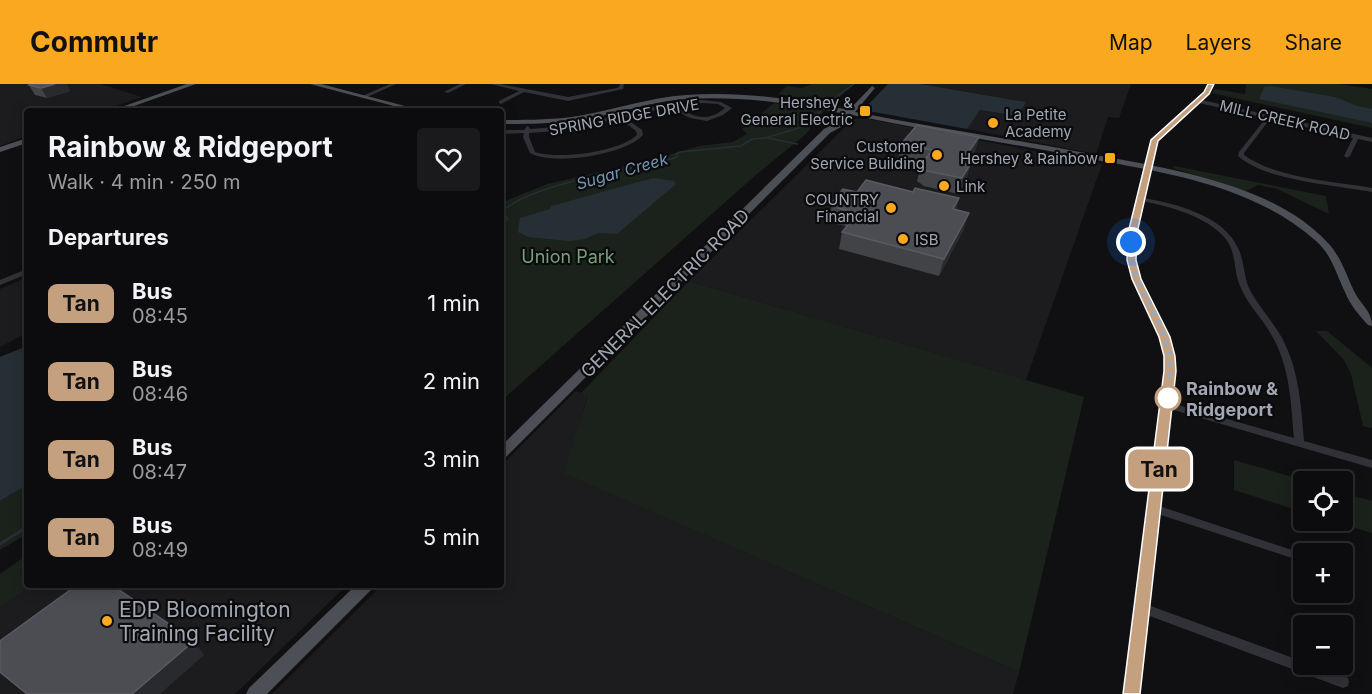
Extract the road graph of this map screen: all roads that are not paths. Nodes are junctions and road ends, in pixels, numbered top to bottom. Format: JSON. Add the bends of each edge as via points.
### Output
{"nodes":[{"id":1,"x":193,"y":84,"type":"edge"},
{"id":2,"x":313,"y":84,"type":"edge"},
{"id":3,"x":390,"y":84,"type":"edge"},
{"id":4,"x":464,"y":84,"type":"edge"},
{"id":5,"x":493,"y":84,"type":"edge"},
{"id":6,"x":622,"y":84,"type":"edge"},
{"id":7,"x":794,"y":84,"type":"edge"},
{"id":8,"x":800,"y":84,"type":"edge"},
{"id":9,"x":1211,"y":84,"type":"edge"},
{"id":10,"x":874,"y":86,"type":"edge"},
{"id":11,"x":524,"y":90,"type":"junction"},
{"id":12,"x":446,"y":92,"type":"dead end"},
{"id":13,"x":361,"y":96,"type":"junction"},
{"id":14,"x":1198,"y":101,"type":"junction"},
{"id":15,"x":501,"y":102,"type":"dead end"},
{"id":16,"x":397,"y":105,"type":"junction"},
{"id":17,"x":670,"y":106,"type":"junction"},
{"id":18,"x":121,"y":108,"type":"edge"},
{"id":19,"x":390,"y":108,"type":"edge"},
{"id":20,"x":409,"y":108,"type":"edge"},
{"id":21,"x":847,"y":111,"type":"junction"},
{"id":22,"x":620,"y":117,"type":"junction"},
{"id":23,"x":1269,"y":117,"type":"junction"},
{"id":24,"x":504,"y":122,"type":"edge"},
{"id":25,"x":528,"y":123,"type":"junction"},
{"id":26,"x":504,"y":132,"type":"edge"},
{"id":27,"x":527,"y":132,"type":"junction"},
{"id":28,"x":1357,"y":136,"type":"junction"},
{"id":29,"x":1372,"y":140,"type":"edge"},
{"id":30,"x":24,"y":141,"type":"edge"},
{"id":31,"x":0,"y":150,"type":"edge"},
{"id":32,"x":1347,"y":156,"type":"dead end"},
{"id":33,"x":1148,"y":167,"type":"junction"},
{"id":34,"x":1372,"y":191,"type":"edge"},
{"id":35,"x":1140,"y":199,"type":"junction"},
{"id":36,"x":24,"y":272,"type":"edge"},
{"id":37,"x":0,"y":283,"type":"edge"},
{"id":38,"x":1372,"y":323,"type":"edge"},
{"id":39,"x":1167,"y":405,"type":"junction"},
{"id":40,"x":1299,"y":443,"type":"junction"},
{"id":41,"x":504,"y":451,"type":"edge"},
{"id":42,"x":1372,"y":464,"type":"edge"},
{"id":43,"x":1155,"y":509,"type":"junction"},
{"id":44,"x":1293,"y":554,"type":"edge"},
{"id":45,"x":363,"y":588,"type":"edge"},
{"id":46,"x":1142,"y":608,"type":"junction"},
{"id":47,"x":1343,"y":682,"type":"dead end"},
{"id":48,"x":255,"y":694,"type":"edge"},
{"id":49,"x":1132,"y":694,"type":"edge"}],
"edges":[{"from":1,"to":18,"type":"main road"},
{"from":2,"to":13,"type":"main road"},
{"from":3,"to":13,"type":"street"},
{"from":4,"to":12,"type":"street"},
{"from":5,"to":11,"type":"street"},
{"from":6,"to":11,"type":"street","via":[[621,88],[568,99]]},
{"from":7,"to":8,"type":"street"},
{"from":9,"to":14,"type":"street"},
{"from":10,"to":21,"type":"main road","name":"GENERAL ELECTRIC ROAD"},
{"from":11,"to":15,"type":"street"},
{"from":13,"to":16,"type":"main road"},
{"from":14,"to":23,"type":"street","name":"MILL CREEK ROAD"},
{"from":14,"to":33,"type":"street","via":[[1154,140]]},
{"from":16,"to":19,"type":"street"},
{"from":16,"to":20,"type":"main road"},
{"from":17,"to":17,"type":"street","name":"SPRING RIDGE DRIVE","via":[[711,102],[729,108],[716,118],[699,120]]},
{"from":17,"to":22,"type":"street","name":"SPRING RIDGE DRIVE"},
{"from":21,"to":25,"type":"main road","via":[[749,96],[684,97],[579,118]]},
{"from":21,"to":33,"type":"main road"},
{"from":21,"to":41,"type":"main road","name":"GENERAL ELECTRIC ROAD"},
{"from":22,"to":27,"type":"street","name":"SPRING RIDGE DRIVE"},
{"from":22,"to":27,"type":"street","via":[[639,130],[635,140],[567,158],[533,153]]},
{"from":23,"to":28,"type":"street","name":"MILL CREEK ROAD"},
{"from":23,"to":34,"type":"street","via":[[1241,153],[1246,161],[1268,171]]},
{"from":24,"to":25,"type":"main road"},
{"from":25,"to":27,"type":"street"},
{"from":26,"to":27,"type":"street","name":"SPRING RIDGE DRIVE"},
{"from":28,"to":29,"type":"street","name":"MILL CREEK ROAD"},
{"from":28,"to":32,"type":"street"},
{"from":30,"to":31,"type":"main road"},
{"from":33,"to":35,"type":"street"},
{"from":33,"to":38,"type":"main road","via":[[1238,193],[1308,230],[1332,252],[1351,295]]},
{"from":35,"to":39,"type":"street","via":[[1132,233],[1132,260],[1170,356]]},
{"from":35,"to":40,"type":"street","via":[[1201,218],[1221,231],[1234,246],[1244,288],[1288,360],[1295,387]]},
{"from":36,"to":37,"type":"street"},
{"from":39,"to":40,"type":"street"},
{"from":39,"to":43,"type":"street"},
{"from":40,"to":42,"type":"street"},
{"from":43,"to":44,"type":"street"},
{"from":43,"to":46,"type":"street"},
{"from":45,"to":48,"type":"main road"},
{"from":46,"to":47,"type":"street"},
{"from":46,"to":49,"type":"street"}]}
